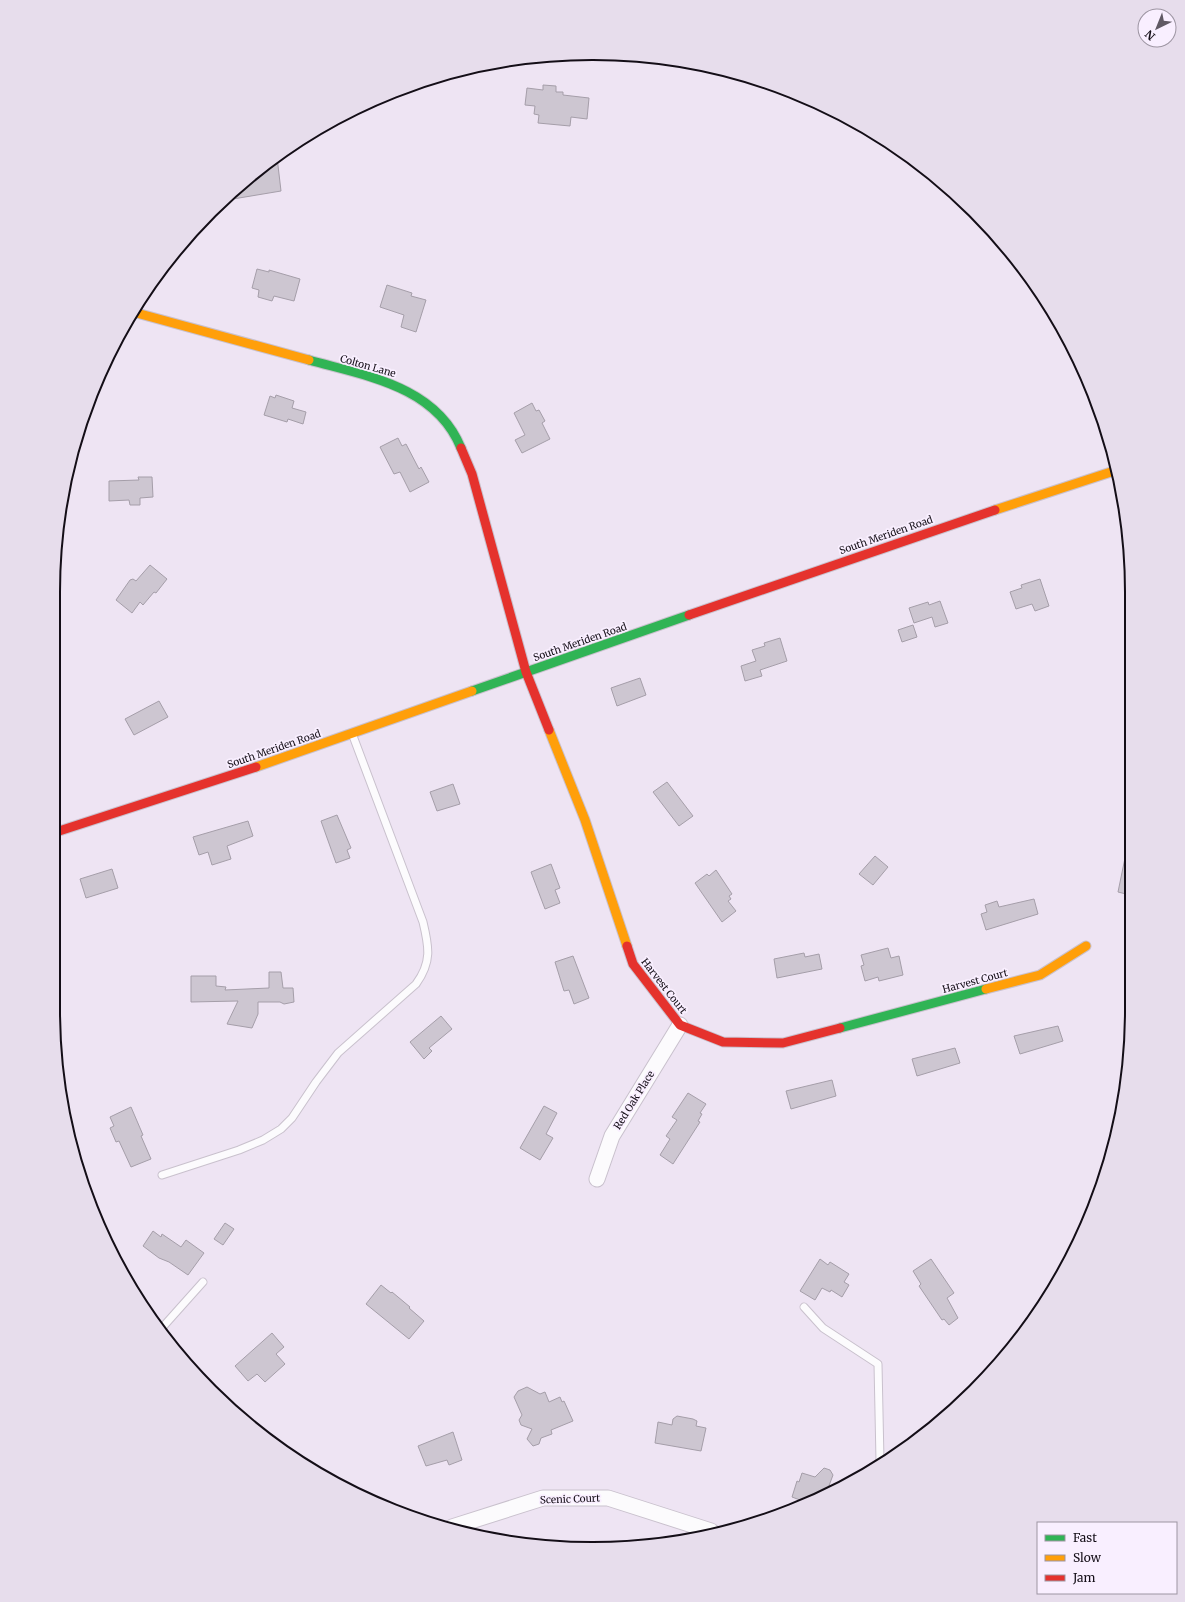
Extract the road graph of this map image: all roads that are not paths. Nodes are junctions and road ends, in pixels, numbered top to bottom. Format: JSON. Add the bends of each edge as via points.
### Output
{"nodes":[{"id":1,"x":139,"y":314,"type":"edge"},
{"id":2,"x":1111,"y":472,"type":"edge"},
{"id":3,"x":526,"y":672,"type":"junction"},
{"id":4,"x":352,"y":734,"type":"junction"},
{"id":5,"x":60,"y":831,"type":"edge"},
{"id":6,"x":1086,"y":946,"type":"dead end"},
{"id":7,"x":680,"y":1025,"type":"junction"},
{"id":8,"x":162,"y":1175,"type":"dead end"},
{"id":9,"x":597,"y":1179,"type":"dead end"},
{"id":10,"x":203,"y":1282,"type":"dead end"},
{"id":11,"x":804,"y":1307,"type":"dead end"},
{"id":12,"x":164,"y":1325,"type":"edge"},
{"id":13,"x":880,"y":1457,"type":"edge"},
{"id":14,"x":459,"y":1525,"type":"edge"},
{"id":15,"x":707,"y":1529,"type":"edge"}],
"edges":[{"from":1,"to":3,"type":"street","name":"Colton Lane","via":[[389,382],[414,394],[437,411],[458,440],[472,474]]},
{"from":2,"to":3,"type":"street","name":"South Meriden Road","via":[[923,533]]},
{"from":3,"to":4,"type":"street","name":"South Meriden Road"},
{"from":3,"to":7,"type":"street","name":"Harvest Court","via":[[585,820],[633,964]]},
{"from":4,"to":5,"type":"street","name":"South Meriden Road"},
{"from":4,"to":8,"type":"lane","via":[[423,922],[428,942],[425,973],[416,984],[338,1053],[292,1118],[281,1129],[239,1150]]},
{"from":6,"to":7,"type":"street","name":"Harvest Court","via":[[1040,975],[783,1043],[723,1042]]},
{"from":7,"to":9,"type":"street","name":"Red Oak Place","via":[[612,1136]]},
{"from":10,"to":12,"type":"lane"},
{"from":11,"to":13,"type":"lane","via":[[823,1328],[878,1364]]},
{"from":14,"to":15,"type":"street","name":"Scenic Court","via":[[543,1498],[608,1498]]}]}
